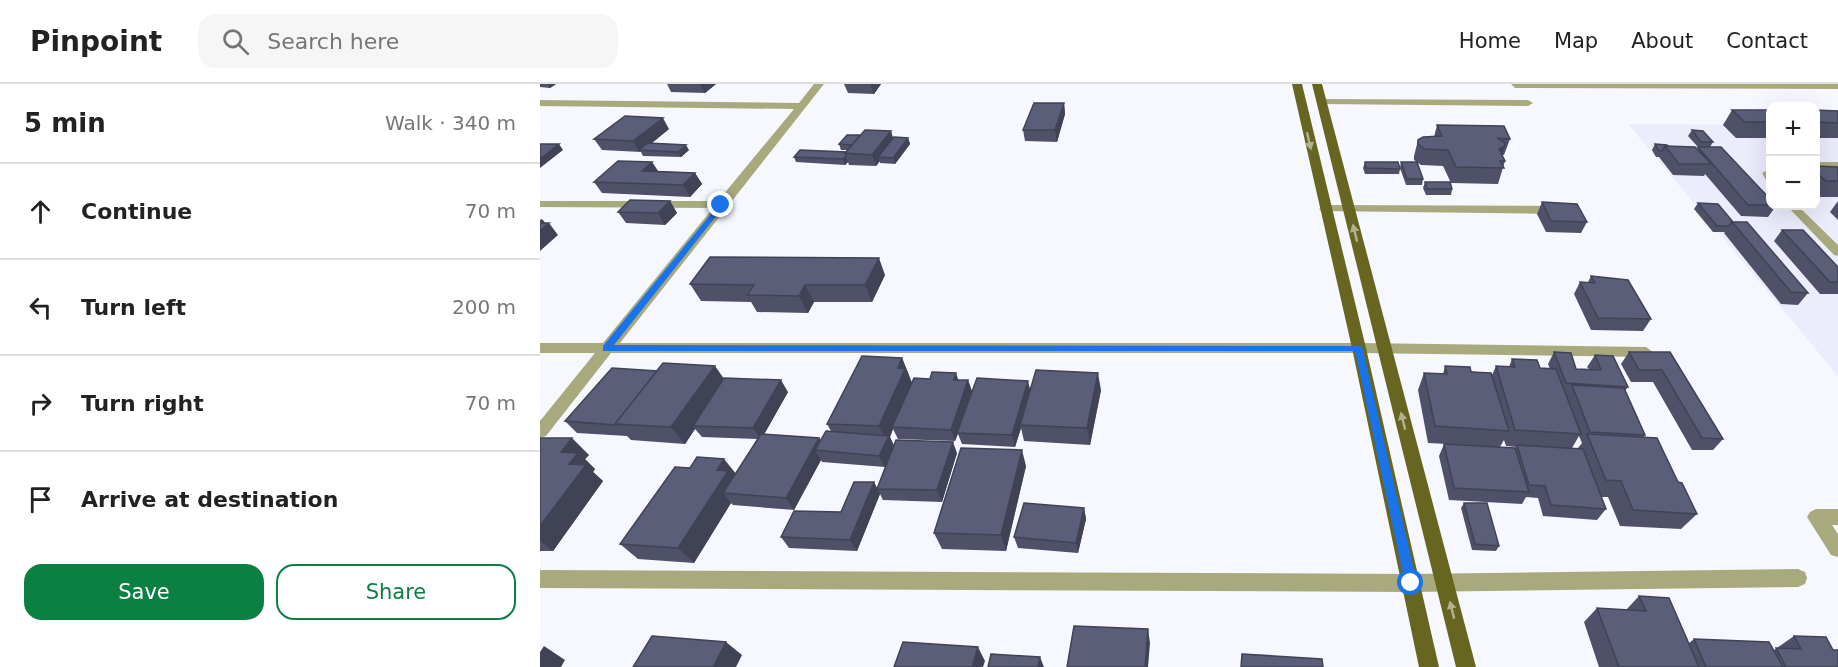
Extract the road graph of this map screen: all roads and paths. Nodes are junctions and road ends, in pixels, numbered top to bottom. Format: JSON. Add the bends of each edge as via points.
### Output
{"nodes":[{"id":1,"x":819,"y":84,"type":"edge"},
{"id":2,"x":1297,"y":84,"type":"edge"},
{"id":3,"x":1317,"y":84,"type":"edge"},
{"id":4,"x":1515,"y":85,"type":"edge"},
{"id":5,"x":1838,"y":86,"type":"edge"},
{"id":6,"x":1321,"y":101,"type":"junction"},
{"id":7,"x":540,"y":103,"type":"edge"},
{"id":8,"x":801,"y":106,"type":"junction"},
{"id":9,"x":1820,"y":165,"type":"edge"},
{"id":10,"x":1838,"y":165,"type":"edge"},
{"id":11,"x":540,"y":204,"type":"edge"},
{"id":12,"x":721,"y":205,"type":"junction"},
{"id":13,"x":1325,"y":209,"type":"junction"},
{"id":14,"x":1349,"y":209,"type":"junction"},
{"id":15,"x":1569,"y":210,"type":"edge"},
{"id":16,"x":1796,"y":210,"type":"edge"},
{"id":17,"x":1838,"y":252,"type":"edge"},
{"id":18,"x":540,"y":348,"type":"edge"},
{"id":19,"x":606,"y":348,"type":"junction"},
{"id":20,"x":1359,"y":348,"type":"junction"},
{"id":21,"x":1385,"y":348,"type":"junction"},
{"id":22,"x":1646,"y":352,"type":"edge"},
{"id":23,"x":540,"y":432,"type":"edge"},
{"id":24,"x":1838,"y":517,"type":"edge"},
{"id":25,"x":1838,"y":549,"type":"edge"},
{"id":26,"x":1798,"y":578,"type":"dead end"},
{"id":27,"x":540,"y":579,"type":"edge"},
{"id":28,"x":1411,"y":583,"type":"junction"},
{"id":29,"x":1445,"y":583,"type":"junction"},
{"id":30,"x":1429,"y":667,"type":"edge"},
{"id":31,"x":1466,"y":667,"type":"edge"}],
"edges":[{"from":1,"to":8,"type":"street"},
{"from":2,"to":13,"type":"main road","one_way":true},
{"from":3,"to":6,"type":"main road"},
{"from":4,"to":5,"type":"street"},
{"from":4,"to":6,"type":"street","via":[[1528,103]]},
{"from":6,"to":14,"type":"main road"},
{"from":7,"to":8,"type":"street"},
{"from":8,"to":12,"type":"street"},
{"from":9,"to":10,"type":"street"},
{"from":11,"to":12,"type":"street"},
{"from":12,"to":19,"type":"street"},
{"from":13,"to":14,"type":"street"},
{"from":13,"to":20,"type":"main road"},
{"from":14,"to":15,"type":"street"},
{"from":21,"to":14,"type":"main road","one_way":true},
{"from":16,"to":17,"type":"street"},
{"from":18,"to":19,"type":"street"},
{"from":19,"to":20,"type":"street"},
{"from":19,"to":23,"type":"street"},
{"from":20,"to":21,"type":"street"},
{"from":20,"to":28,"type":"main road"},
{"from":21,"to":22,"type":"street"},
{"from":29,"to":21,"type":"main road","one_way":true},
{"from":24,"to":25,"type":"street","via":[[1816,517]]},
{"from":26,"to":29,"type":"street"},
{"from":27,"to":28,"type":"street"},
{"from":28,"to":29,"type":"street"},
{"from":28,"to":30,"type":"main road"},
{"from":31,"to":29,"type":"main road","one_way":true}]}
